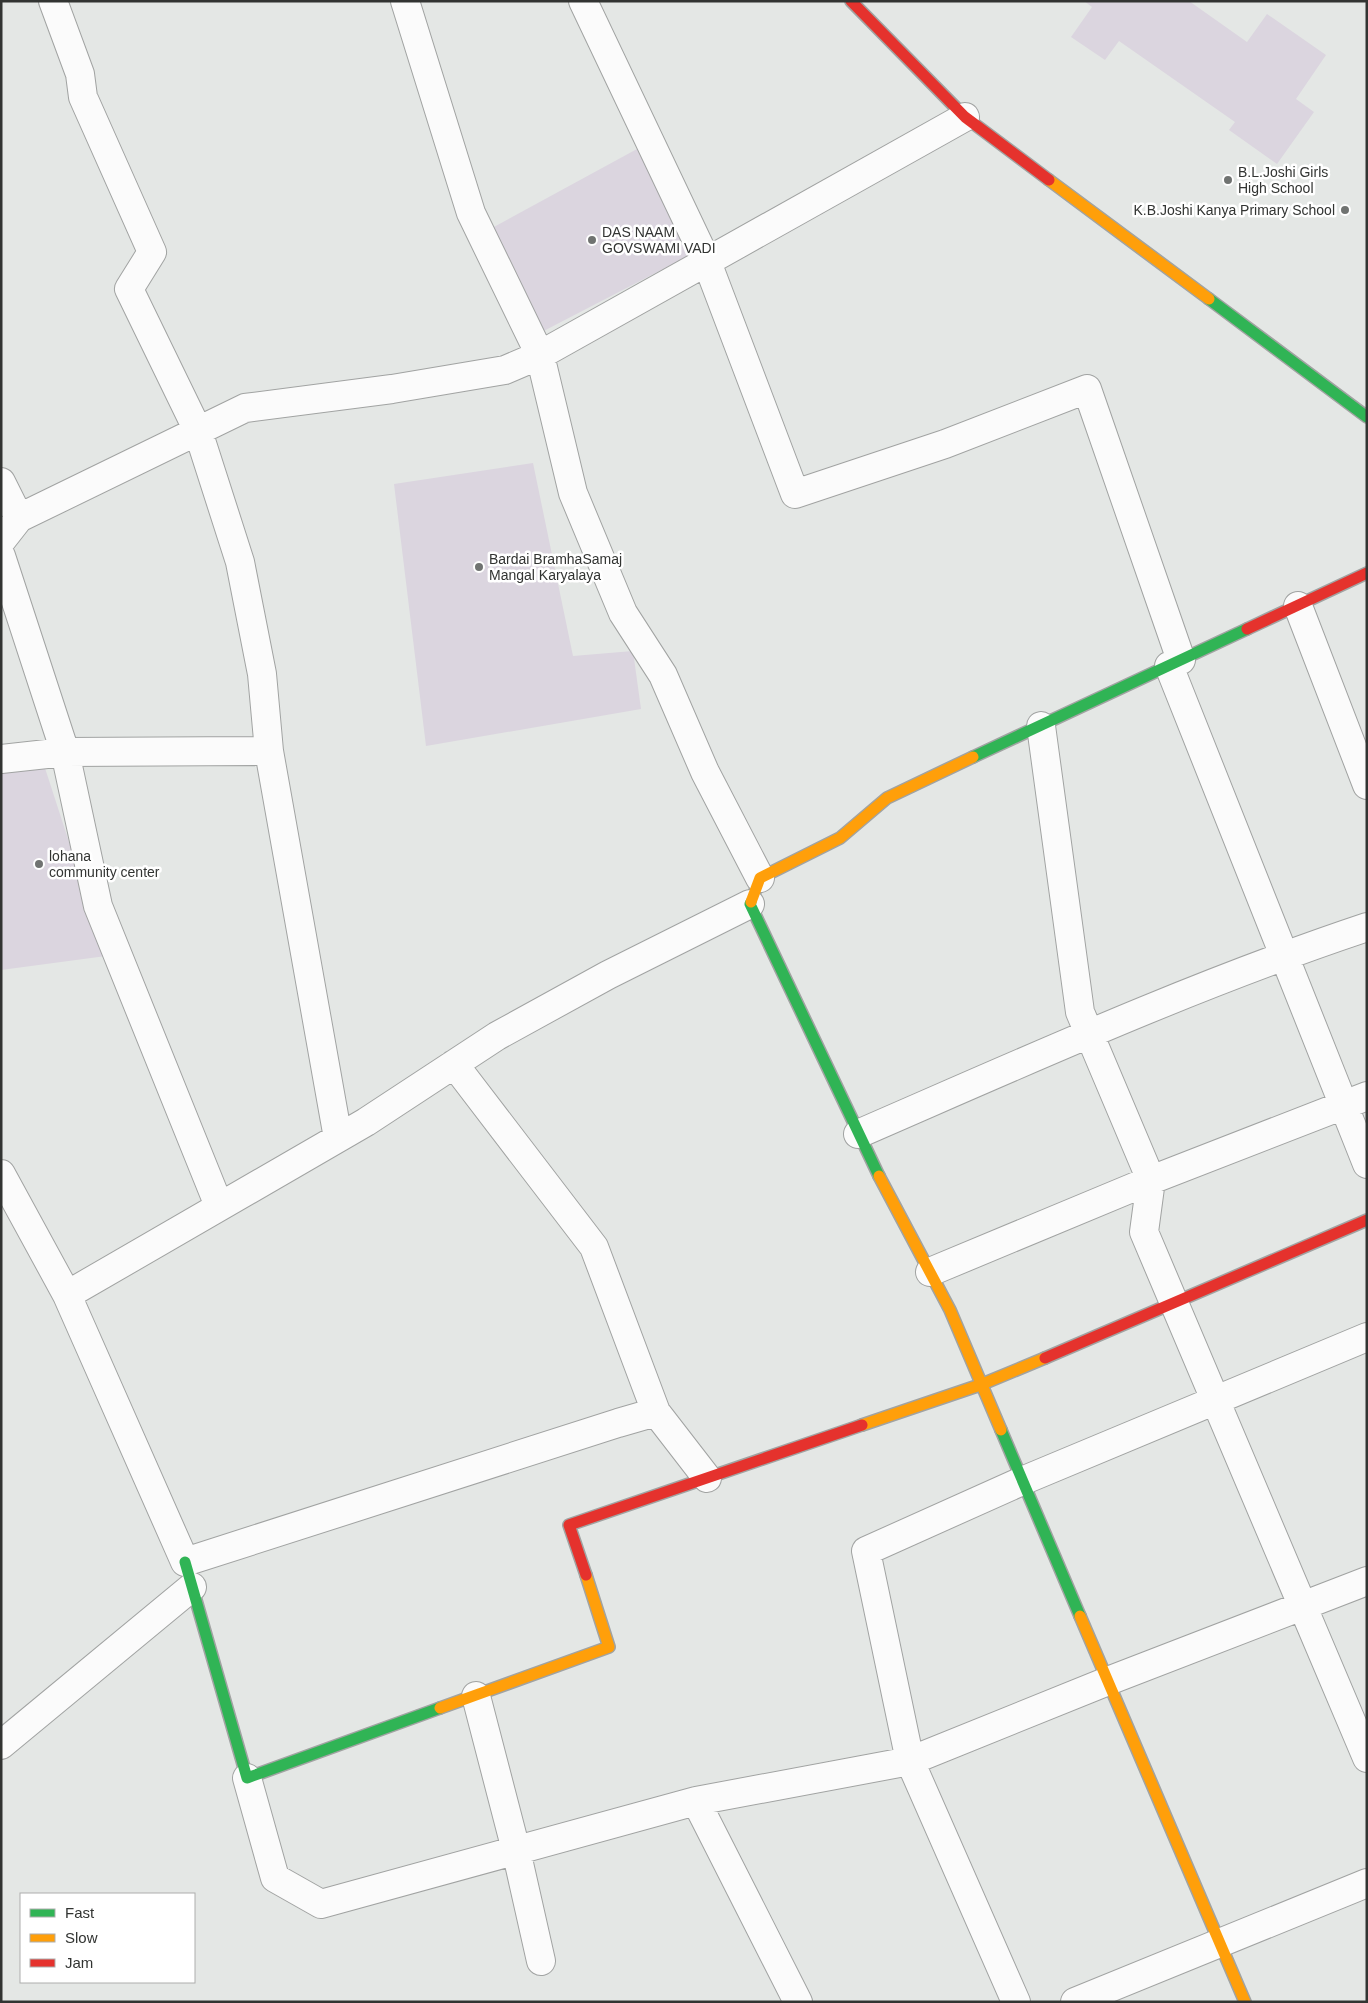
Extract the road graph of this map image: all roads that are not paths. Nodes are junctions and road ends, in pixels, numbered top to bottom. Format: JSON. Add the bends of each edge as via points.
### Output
{"nodes":[{"id":1,"x":53,"y":1,"type":"edge"},
{"id":2,"x":405,"y":1,"type":"edge"},
{"id":3,"x":583,"y":1,"type":"edge"},
{"id":4,"x":851,"y":1,"type":"edge"},
{"id":5,"x":965,"y":117,"type":"junction"},
{"id":6,"x":707,"y":262,"type":"junction"},
{"id":7,"x":540,"y":356,"type":"junction"},
{"id":8,"x":1367,"y":418,"type":"edge"},
{"id":9,"x":198,"y":431,"type":"junction"},
{"id":10,"x":1,"y":482,"type":"edge"},
{"id":11,"x":19,"y":518,"type":"junction"},
{"id":12,"x":1,"y":541,"type":"edge"},
{"id":13,"x":1,"y":556,"type":"edge"},
{"id":14,"x":1367,"y":574,"type":"edge"},
{"id":15,"x":1298,"y":606,"type":"junction"},
{"id":16,"x":1175,"y":663,"type":"junction"},
{"id":17,"x":1042,"y":726,"type":"junction"},
{"id":18,"x":269,"y":751,"type":"junction"},
{"id":19,"x":65,"y":752,"type":"junction"},
{"id":20,"x":1,"y":759,"type":"edge"},
{"id":21,"x":1367,"y":785,"type":"edge"},
{"id":22,"x":760,"y":878,"type":"junction"},
{"id":23,"x":750,"y":904,"type":"junction"},
{"id":24,"x":1367,"y":927,"type":"edge"},
{"id":25,"x":1284,"y":954,"type":"junction"},
{"id":26,"x":1090,"y":1034,"type":"junction"},
{"id":27,"x":454,"y":1064,"type":"junction"},
{"id":28,"x":1355,"y":1100,"type":"edge"},
{"id":29,"x":858,"y":1134,"type":"junction"},
{"id":30,"x":338,"y":1138,"type":"junction"},
{"id":31,"x":1367,"y":1164,"type":"edge"},
{"id":32,"x":2,"y":1179,"type":"edge"},
{"id":33,"x":1151,"y":1180,"type":"junction"},
{"id":34,"x":219,"y":1206,"type":"junction"},
{"id":35,"x":1367,"y":1220,"type":"edge"},
{"id":36,"x":930,"y":1272,"type":"junction"},
{"id":37,"x":66,"y":1295,"type":"junction"},
{"id":38,"x":1174,"y":1304,"type":"junction"},
{"id":39,"x":1367,"y":1337,"type":"edge"},
{"id":40,"x":980,"y":1384,"type":"junction"},
{"id":41,"x":1215,"y":1400,"type":"junction"},
{"id":42,"x":656,"y":1412,"type":"junction"},
{"id":43,"x":707,"y":1478,"type":"junction"},
{"id":44,"x":1022,"y":1481,"type":"junction"},
{"id":45,"x":189,"y":1575,"type":"junction"},
{"id":46,"x":1367,"y":1581,"type":"edge"},
{"id":47,"x":1302,"y":1606,"type":"junction"},
{"id":48,"x":1108,"y":1681,"type":"junction"},
{"id":49,"x":476,"y":1696,"type":"junction"},
{"id":50,"x":1,"y":1745,"type":"edge"},
{"id":51,"x":1367,"y":1758,"type":"edge"},
{"id":52,"x":910,"y":1761,"type":"junction"},
{"id":53,"x":247,"y":1778,"type":"junction"},
{"id":54,"x":696,"y":1801,"type":"junction"},
{"id":55,"x":516,"y":1850,"type":"junction"},
{"id":56,"x":1367,"y":1883,"type":"edge"},
{"id":57,"x":1220,"y":1943,"type":"junction"},
{"id":58,"x":541,"y":1961,"type":"dead end"},
{"id":59,"x":798,"y":2002,"type":"edge"},
{"id":60,"x":1016,"y":2002,"type":"edge"},
{"id":61,"x":1074,"y":2002,"type":"edge"},
{"id":62,"x":1245,"y":2002,"type":"edge"}],
"edges":[{"from":1,"to":9,"type":"street","via":[[80,74],[83,97],[152,252],[129,289]]},
{"from":2,"to":7,"type":"street","via":[[471,213]]},
{"from":3,"to":6,"type":"street"},
{"from":4,"to":5,"type":"street"},
{"from":5,"to":6,"type":"street"},
{"from":5,"to":8,"type":"street"},
{"from":6,"to":7,"type":"street"},
{"from":6,"to":16,"type":"street","via":[[795,494],[945,444],[1087,389]]},
{"from":7,"to":9,"type":"street","via":[[505,370],[245,408]]},
{"from":7,"to":22,"type":"street","via":[[573,493],[620,604],[663,676],[705,772]]},
{"from":9,"to":11,"type":"street"},
{"from":9,"to":18,"type":"street","via":[[240,562],[262,674]]},
{"from":10,"to":11,"type":"street"},
{"from":11,"to":12,"type":"street"},
{"from":13,"to":19,"type":"street"},
{"from":14,"to":15,"type":"street"},
{"from":15,"to":16,"type":"street"},
{"from":15,"to":21,"type":"street"},
{"from":16,"to":17,"type":"street"},
{"from":16,"to":25,"type":"street"},
{"from":17,"to":22,"type":"street","via":[[887,798],[840,838]]},
{"from":17,"to":26,"type":"street","via":[[1080,1012]]},
{"from":18,"to":19,"type":"street"},
{"from":18,"to":30,"type":"street"},
{"from":19,"to":20,"type":"street"},
{"from":19,"to":34,"type":"street","via":[[98,906]]},
{"from":22,"to":23,"type":"street"},
{"from":23,"to":27,"type":"street","via":[[608,974]]},
{"from":23,"to":29,"type":"street"},
{"from":24,"to":25,"type":"street"},
{"from":25,"to":26,"type":"street"},
{"from":25,"to":28,"type":"street"},
{"from":26,"to":29,"type":"street"},
{"from":26,"to":33,"type":"street"},
{"from":27,"to":30,"type":"street"},
{"from":27,"to":42,"type":"street","via":[[594,1247]]},
{"from":28,"to":31,"type":"street"},
{"from":28,"to":33,"type":"street"},
{"from":29,"to":36,"type":"street"},
{"from":30,"to":34,"type":"street"},
{"from":32,"to":37,"type":"street"},
{"from":33,"to":36,"type":"street"},
{"from":33,"to":38,"type":"street","via":[[1144,1232]]},
{"from":34,"to":37,"type":"street"},
{"from":35,"to":38,"type":"street"},
{"from":36,"to":40,"type":"street","via":[[950,1310]]},
{"from":37,"to":45,"type":"street"},
{"from":38,"to":40,"type":"street"},
{"from":38,"to":41,"type":"street"},
{"from":39,"to":41,"type":"street"},
{"from":40,"to":43,"type":"street"},
{"from":40,"to":44,"type":"street"},
{"from":41,"to":44,"type":"street"},
{"from":41,"to":47,"type":"street"},
{"from":42,"to":43,"type":"street"},
{"from":42,"to":45,"type":"street"},
{"from":43,"to":49,"type":"street","via":[[569,1525],[609,1647]]},
{"from":44,"to":48,"type":"street"},
{"from":44,"to":52,"type":"street","via":[[866,1551]]},
{"from":45,"to":50,"type":"street"},
{"from":45,"to":53,"type":"street"},
{"from":46,"to":47,"type":"street"},
{"from":47,"to":48,"type":"street"},
{"from":47,"to":51,"type":"street"},
{"from":48,"to":52,"type":"street"},
{"from":48,"to":57,"type":"street"},
{"from":49,"to":53,"type":"street"},
{"from":49,"to":55,"type":"street"},
{"from":52,"to":54,"type":"street"},
{"from":52,"to":60,"type":"street"},
{"from":53,"to":55,"type":"street","via":[[275,1878],[321,1904]]},
{"from":54,"to":55,"type":"street"},
{"from":54,"to":59,"type":"street"},
{"from":55,"to":58,"type":"street"},
{"from":56,"to":57,"type":"street"},
{"from":57,"to":61,"type":"street"},
{"from":57,"to":62,"type":"street"}]}
